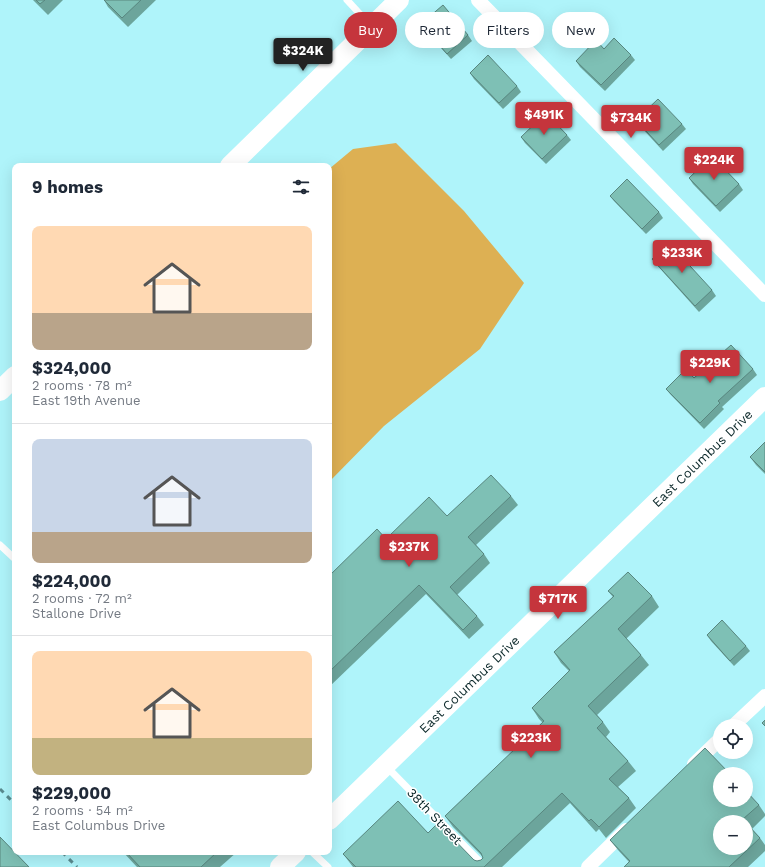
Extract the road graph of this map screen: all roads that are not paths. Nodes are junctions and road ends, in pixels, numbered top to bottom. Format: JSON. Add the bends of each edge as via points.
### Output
{"nodes":[{"id":1,"x":347,"y":0,"type":"edge"},
{"id":2,"x":400,"y":0,"type":"edge"},
{"id":3,"x":478,"y":0,"type":"edge"},
{"id":4,"x":358,"y":12,"type":"edge"},
{"id":5,"x":388,"y":12,"type":"edge"},
{"id":6,"x":351,"y":48,"type":"edge"},
{"id":7,"x":233,"y":163,"type":"edge"},
{"id":8,"x":765,"y":295,"type":"edge"},
{"id":9,"x":12,"y":379,"type":"edge"},
{"id":10,"x":0,"y":391,"type":"edge"},
{"id":11,"x":765,"y":397,"type":"edge"},
{"id":12,"x":0,"y":544,"type":"edge"},
{"id":13,"x":12,"y":556,"type":"edge"},
{"id":14,"x":765,"y":696,"type":"edge"},
{"id":15,"x":741,"y":719,"type":"edge"},
{"id":16,"x":713,"y":746,"type":"edge"},
{"id":17,"x":385,"y":765,"type":"junction"},
{"id":18,"x":687,"y":771,"type":"edge"},
{"id":19,"x":332,"y":817,"type":"edge"},
{"id":20,"x":637,"y":819,"type":"edge"},
{"id":21,"x":293,"y":855,"type":"edge"},
{"id":22,"x":315,"y":855,"type":"edge"},
{"id":23,"x":280,"y":867,"type":"edge"},
{"id":24,"x":328,"y":867,"type":"edge"},
{"id":25,"x":485,"y":867,"type":"edge"},
{"id":26,"x":588,"y":867,"type":"edge"}],
"edges":[{"from":1,"to":4,"type":"lane"},
{"from":2,"to":5,"type":"main road"},
{"from":3,"to":8,"type":"street"},
{"from":6,"to":7,"type":"main road"},
{"from":9,"to":10,"type":"main road"},
{"from":11,"to":17,"type":"main road","name":"East Columbus Drive"},
{"from":12,"to":13,"type":"lane"},
{"from":14,"to":15,"type":"street"},
{"from":16,"to":18,"type":"street"},
{"from":17,"to":19,"type":"main road","name":"East Columbus Drive"},
{"from":17,"to":25,"type":"lane","name":"38th Street"},
{"from":20,"to":26,"type":"street"},
{"from":21,"to":23,"type":"main road"},
{"from":22,"to":24,"type":"lane"}]}
